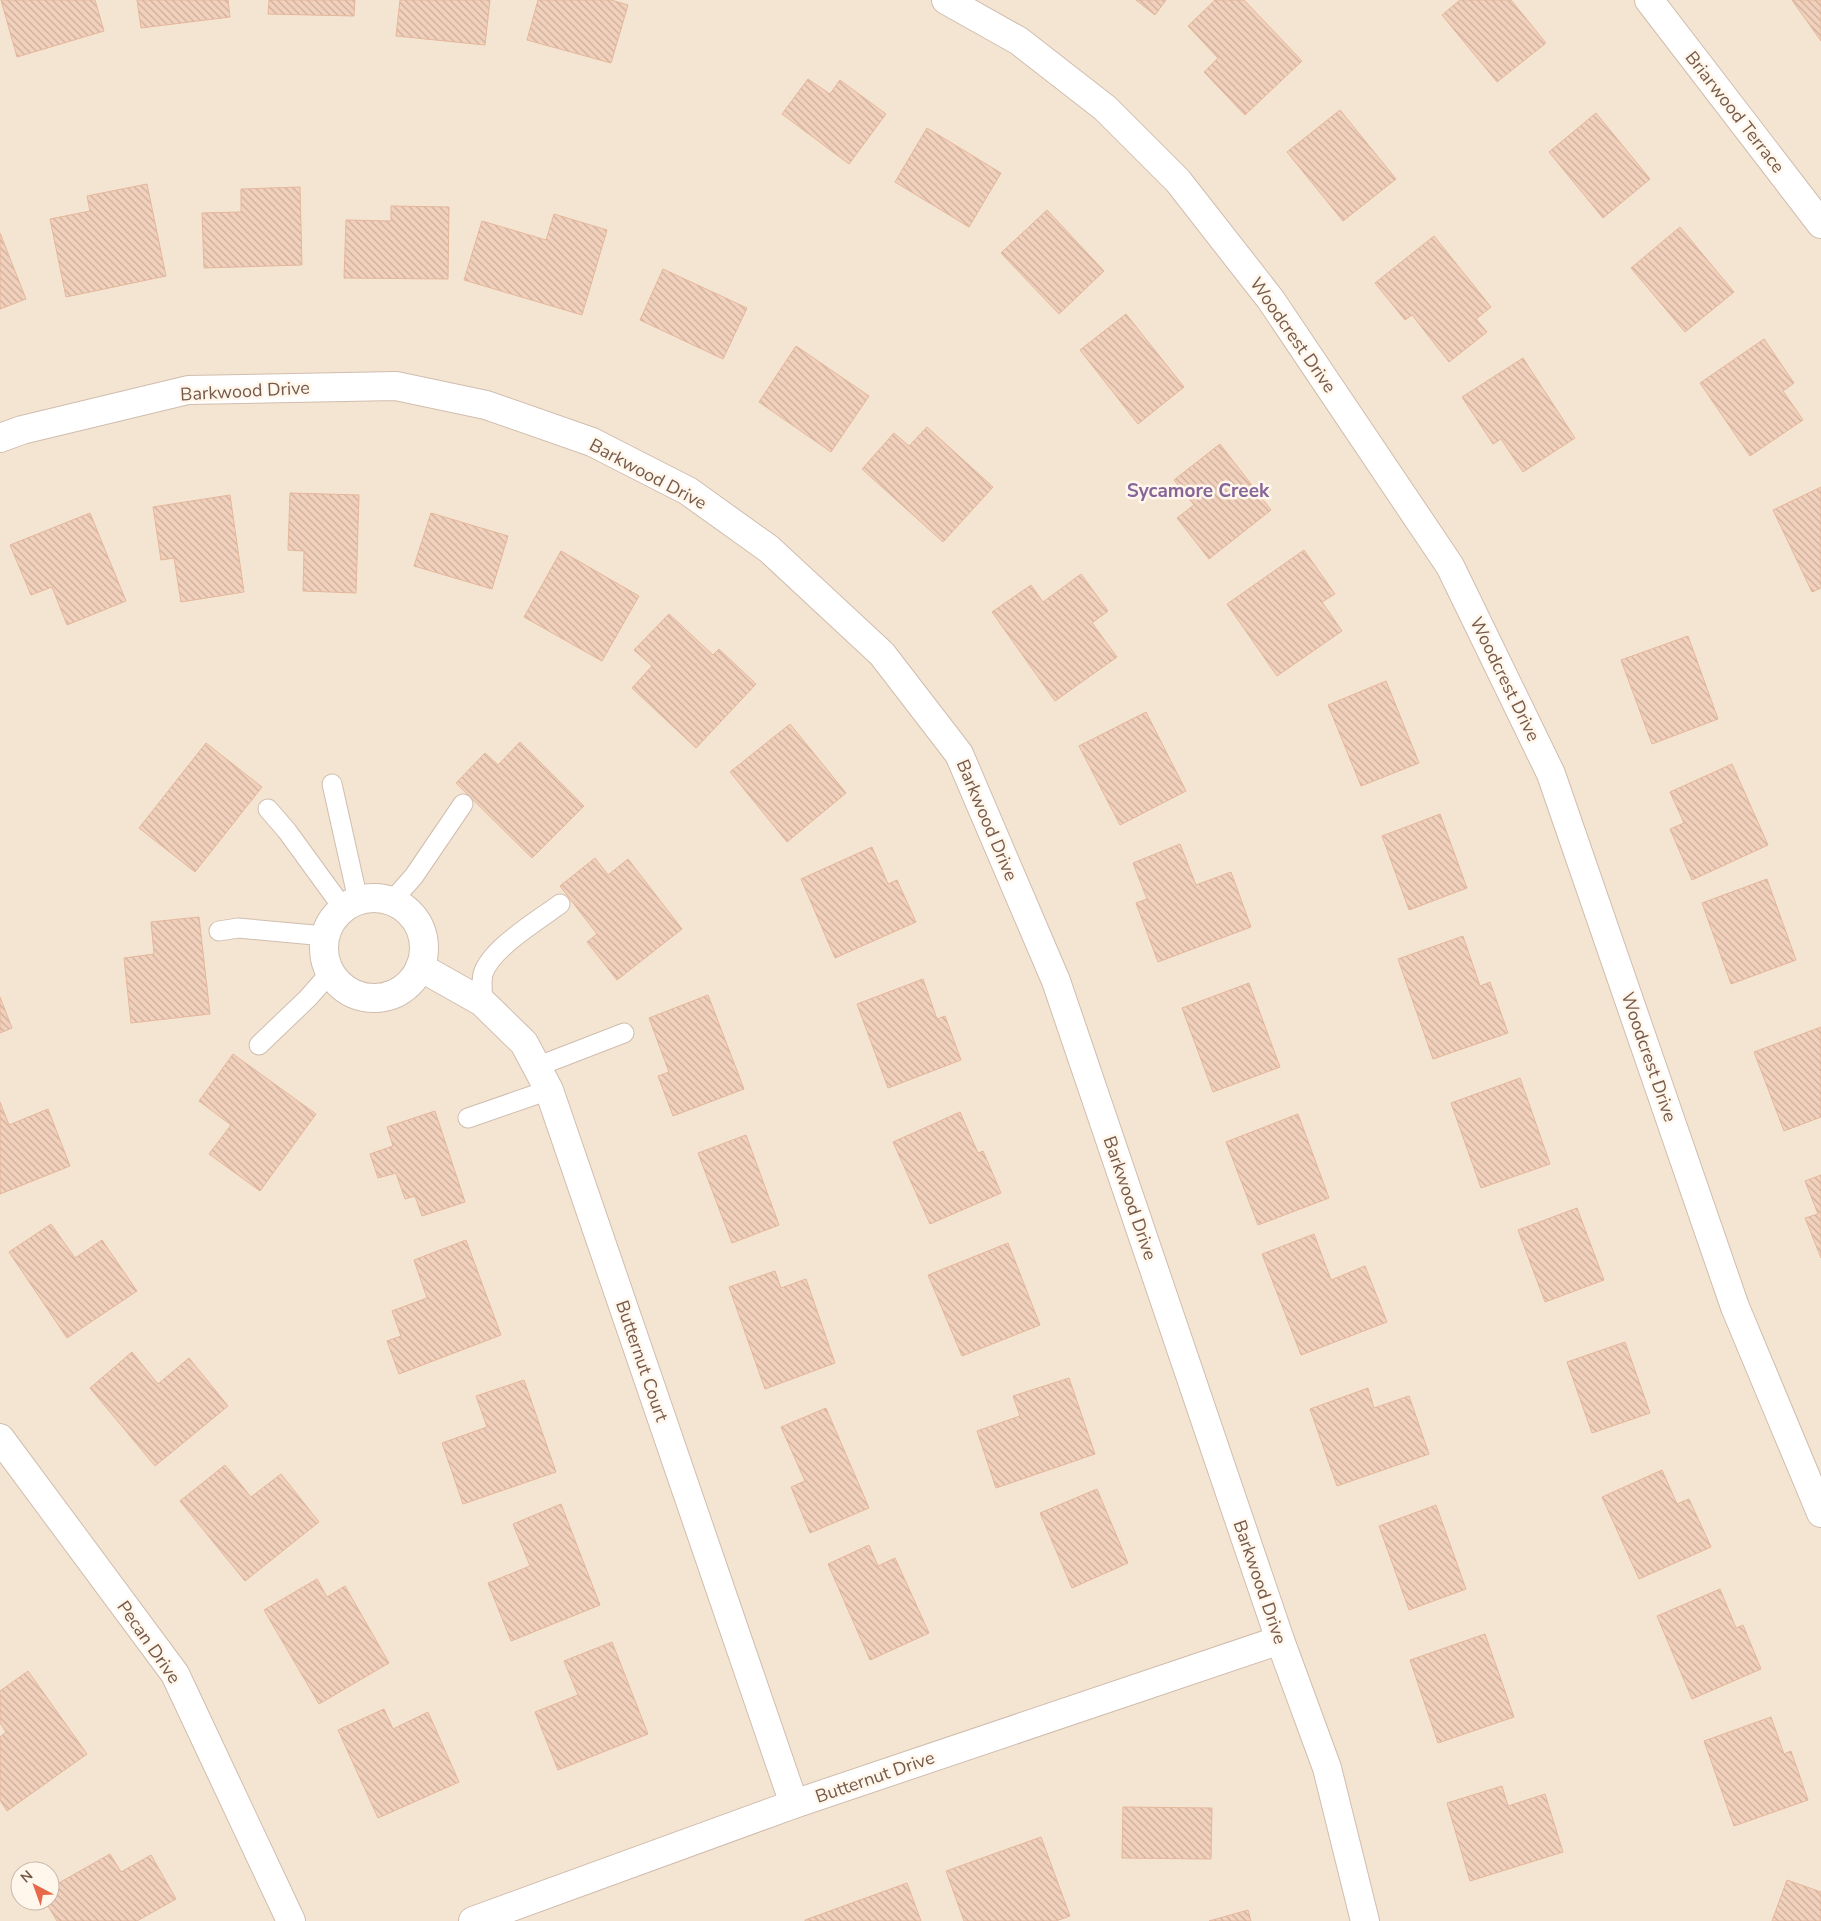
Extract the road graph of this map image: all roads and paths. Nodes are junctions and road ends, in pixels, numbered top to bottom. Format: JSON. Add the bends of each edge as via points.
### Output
{"nodes":[{"id":1,"x":946,"y":0,"type":"edge"},
{"id":2,"x":1649,"y":0,"type":"edge"},
{"id":3,"x":1821,"y":224,"type":"edge"},
{"id":4,"x":0,"y":438,"type":"edge"},
{"id":5,"x":332,"y":784,"type":"dead end"},
{"id":6,"x":463,"y":804,"type":"dead end"},
{"id":7,"x":268,"y":809,"type":"dead end"},
{"id":8,"x":392,"y":900,"type":"junction"},
{"id":9,"x":350,"y":904,"type":"junction"},
{"id":10,"x":560,"y":904,"type":"dead end"},
{"id":11,"x":219,"y":931,"type":"dead end"},
{"id":12,"x":325,"y":936,"type":"junction"},
{"id":13,"x":420,"y":967,"type":"junction"},
{"id":14,"x":330,"y":973,"type":"junction"},
{"id":15,"x":482,"y":1002,"type":"junction"},
{"id":16,"x":624,"y":1033,"type":"dead end"},
{"id":17,"x":259,"y":1045,"type":"dead end"},
{"id":18,"x":542,"y":1078,"type":"junction"},
{"id":19,"x":468,"y":1118,"type":"dead end"},
{"id":20,"x":0,"y":1438,"type":"edge"},
{"id":21,"x":1821,"y":1513,"type":"edge"},
{"id":22,"x":1280,"y":1640,"type":"junction"},
{"id":23,"x":794,"y":1804,"type":"junction"},
{"id":24,"x":291,"y":1921,"type":"edge"},
{"id":25,"x":473,"y":1921,"type":"edge"},
{"id":26,"x":1365,"y":1921,"type":"edge"}],
"edges":[{"from":1,"to":21,"type":"street","name":"Woodcrest Drive","via":[[1019,40],[1105,108],[1178,181],[1271,300],[1450,566],[1551,774],[1735,1307]]},
{"from":2,"to":3,"type":"street","name":"Briarwood Terrace"},
{"from":4,"to":22,"type":"street","name":"Barkwood Drive","via":[[188,390],[396,386],[486,405],[592,442],[688,491],[769,549],[882,654],[959,754],[1056,981]]},
{"from":5,"to":9,"type":"lane"},
{"from":6,"to":8,"type":"lane","via":[[414,876]]},
{"from":7,"to":9,"type":"lane"},
{"from":8,"to":9,"type":"street","via":[[375,897]]},
{"from":8,"to":13,"type":"street","via":[[416,920],[424,951]]},
{"from":9,"to":12,"type":"street","via":[[332,921]]},
{"from":10,"to":15,"type":"lane","via":[[507,943],[494,957],[483,974]]},
{"from":11,"to":12,"type":"lane","via":[[238,928]]},
{"from":12,"to":14,"type":"street","via":[[324,955]]},
{"from":13,"to":14,"type":"street","via":[[410,982],[395,994],[376,998],[358,996]]},
{"from":13,"to":15,"type":"street","name":"Butternut Court"},
{"from":14,"to":17,"type":"lane"},
{"from":15,"to":18,"type":"street","name":"Butternut Court","via":[[524,1043]]},
{"from":16,"to":18,"type":"lane"},
{"from":18,"to":19,"type":"lane"},
{"from":18,"to":23,"type":"street","name":"Butternut Court"},
{"from":20,"to":24,"type":"street","name":"Pecan Drive","via":[[175,1674]]},
{"from":22,"to":23,"type":"street","name":"Butternut Drive"},
{"from":22,"to":26,"type":"street","name":"Barkwood Drive","via":[[1327,1768]]},
{"from":23,"to":25,"type":"street","name":"Butternut Drive"}]}
